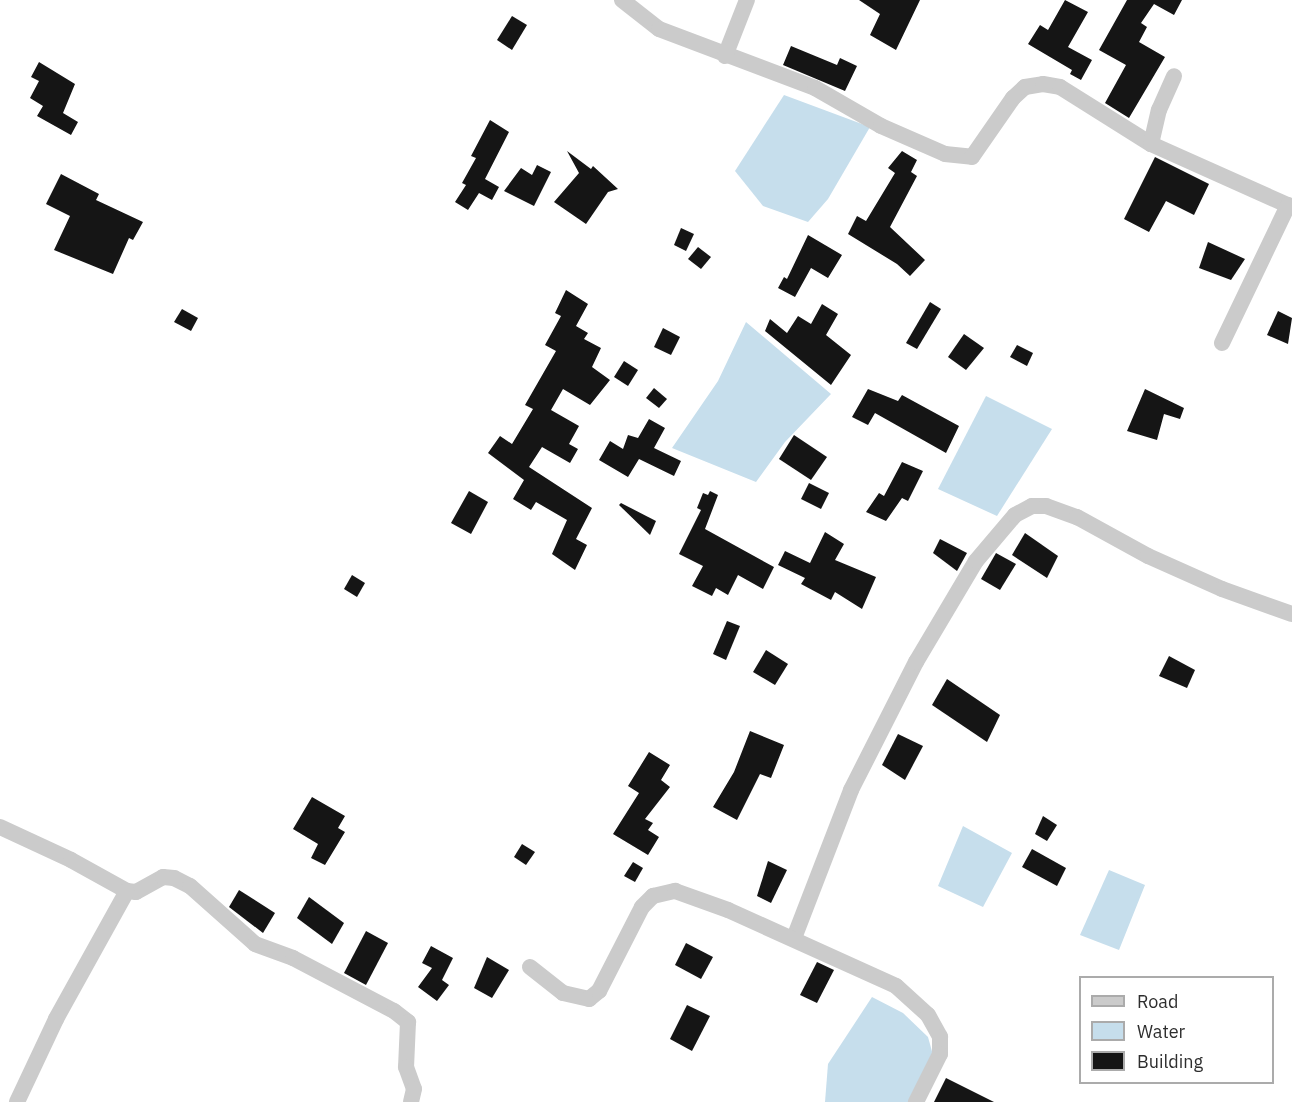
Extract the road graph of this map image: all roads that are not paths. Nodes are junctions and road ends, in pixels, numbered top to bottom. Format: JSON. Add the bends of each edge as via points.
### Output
{"nodes":[{"id":1,"x":622,"y":0,"type":"edge"},
{"id":2,"x":747,"y":0,"type":"edge"},
{"id":3,"x":725,"y":56,"type":"junction"},
{"id":4,"x":1174,"y":76,"type":"dead end"},
{"id":5,"x":1151,"y":144,"type":"junction"},
{"id":6,"x":1290,"y":206,"type":"edge"},
{"id":7,"x":1221,"y":343,"type":"dead end"},
{"id":8,"x":1292,"y":614,"type":"edge"},
{"id":9,"x":0,"y":826,"type":"edge"},
{"id":10,"x":127,"y":891,"type":"junction"},
{"id":11,"x":794,"y":938,"type":"junction"},
{"id":12,"x":530,"y":967,"type":"dead end"},
{"id":13,"x":17,"y":1102,"type":"edge"},
{"id":14,"x":411,"y":1102,"type":"edge"},
{"id":15,"x":916,"y":1102,"type":"edge"}],
"edges":[{"from":1,"to":3,"type":"street","via":[[659,28]]},
{"from":2,"to":3,"type":"street"},
{"from":3,"to":5,"type":"street","via":[[815,88],[881,126],[945,154],[972,158],[1013,98],[1034,84],[1059,87]]},
{"from":4,"to":5,"type":"street","via":[[1159,110]]},
{"from":5,"to":6,"type":"street"},
{"from":6,"to":7,"type":"street"},
{"from":8,"to":11,"type":"street","via":[[1221,589],[1148,556],[1077,517],[1046,506],[1032,506],[1015,515],[976,561],[916,662],[851,790]]},
{"from":9,"to":10,"type":"street"},
{"from":10,"to":13,"type":"street","via":[[56,1019]]},
{"from":10,"to":14,"type":"street","via":[[136,892],[163,877],[174,878],[190,886],[255,944],[292,958],[408,1022],[406,1067],[414,1089]]},
{"from":11,"to":12,"type":"street","via":[[675,891],[664,892],[642,907],[599,991],[589,999],[563,993]]},
{"from":11,"to":15,"type":"street","via":[[835,961],[896,986],[936,1026],[940,1054]]}]}
